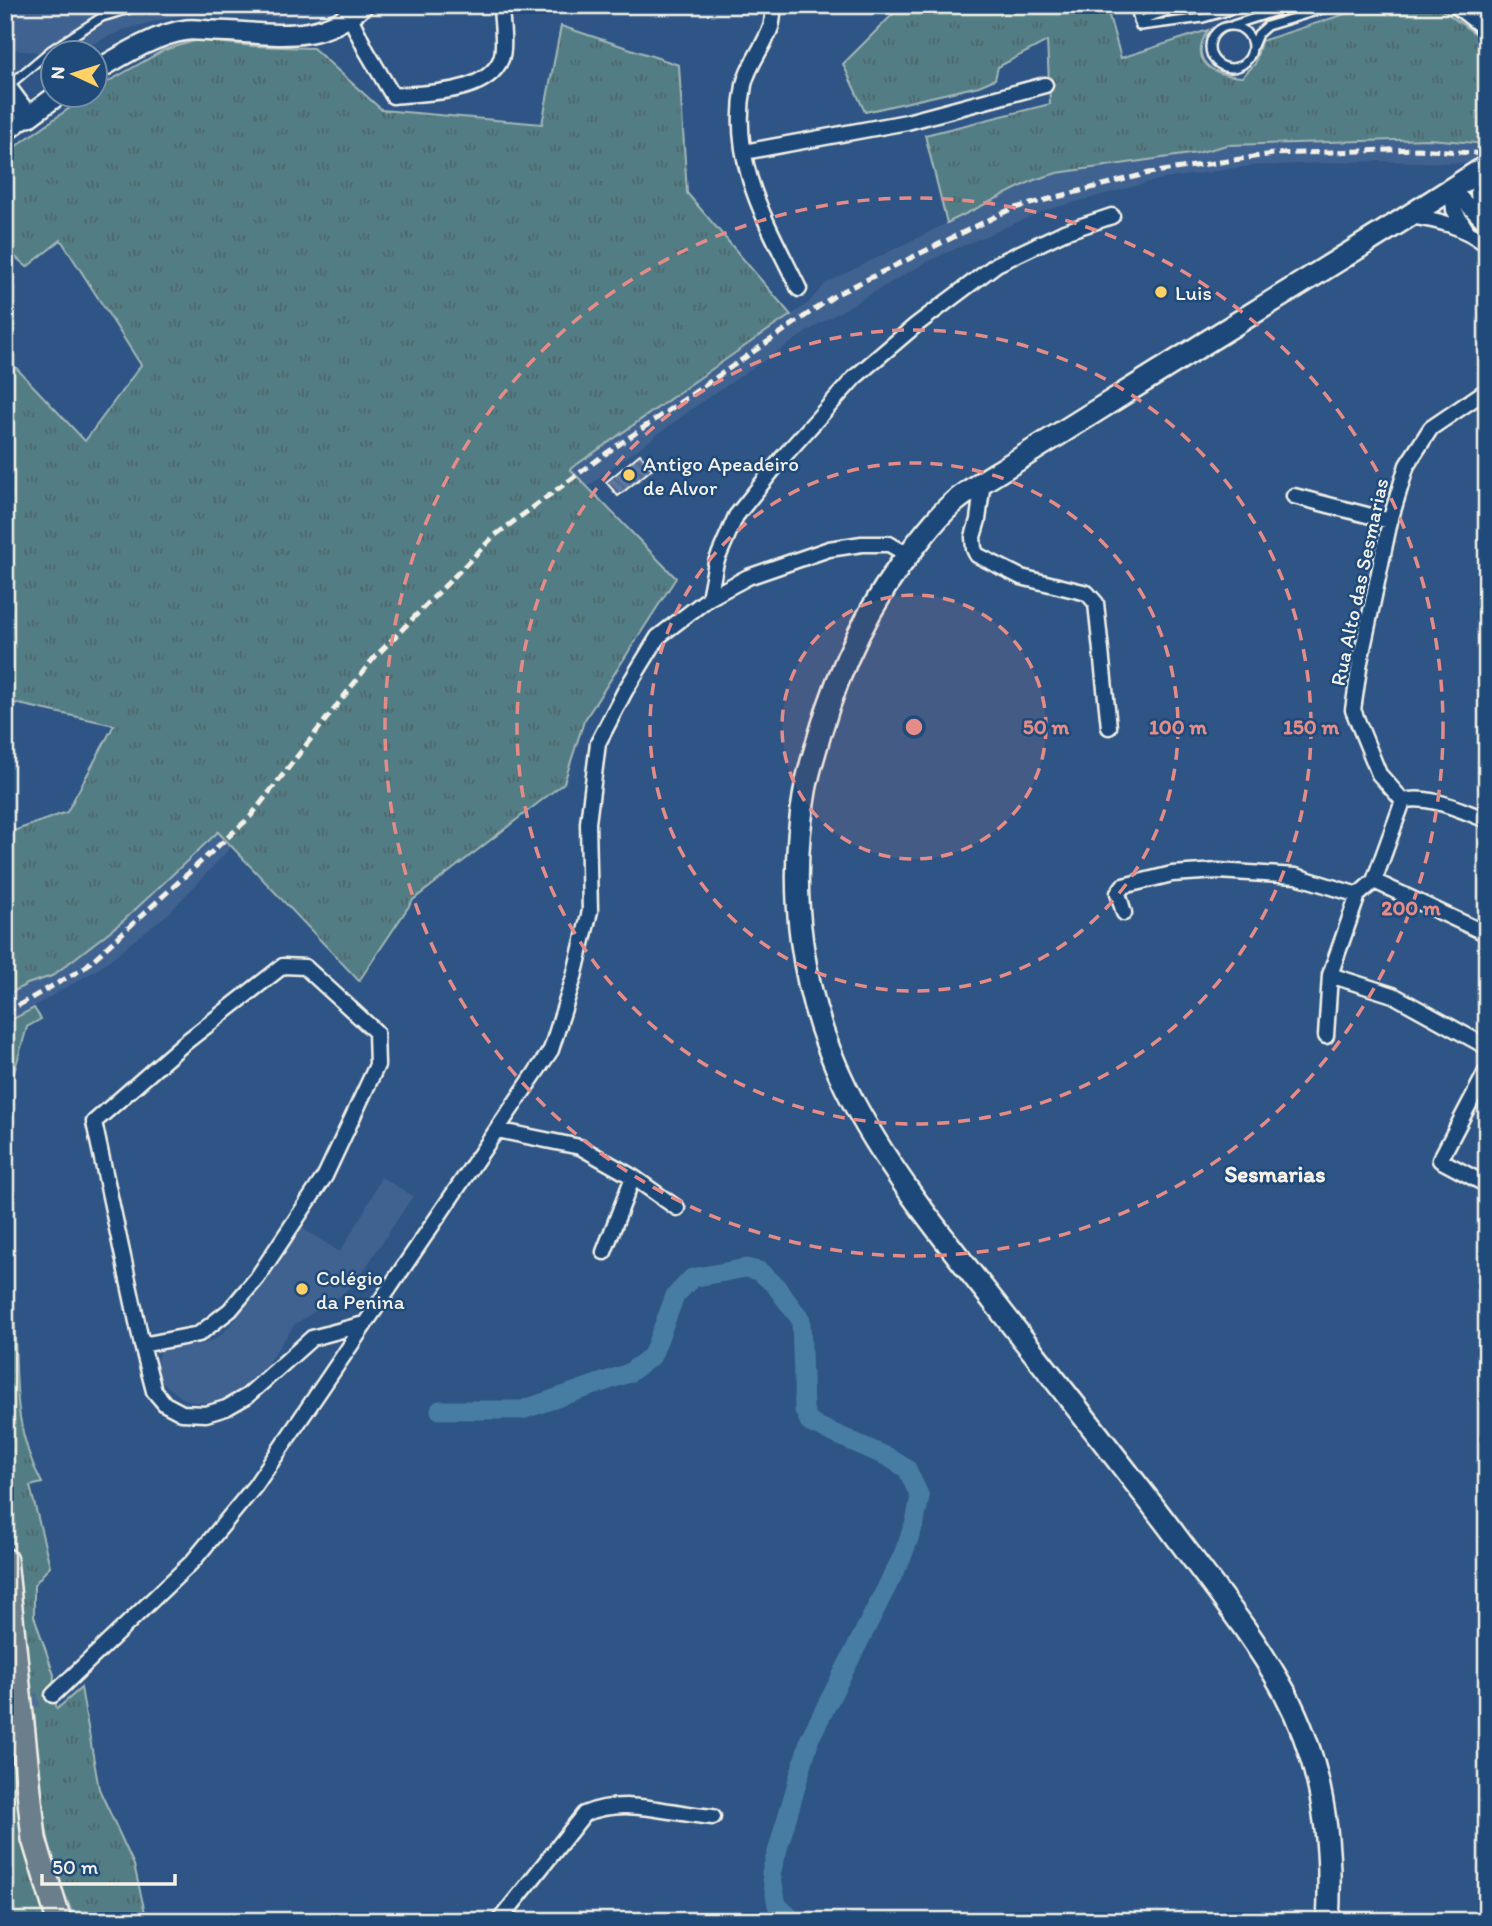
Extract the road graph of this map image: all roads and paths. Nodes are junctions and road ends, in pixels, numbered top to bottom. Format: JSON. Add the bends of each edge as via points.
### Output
{"nodes":[{"id":1,"x":143,"y":5,"type":"edge"},
{"id":2,"x":501,"y":5,"type":"edge"},
{"id":3,"x":774,"y":5,"type":"edge"},
{"id":4,"x":1147,"y":5,"type":"edge"},
{"id":5,"x":1186,"y":5,"type":"edge"},
{"id":6,"x":1249,"y":5,"type":"edge"},
{"id":7,"x":1295,"y":5,"type":"edge"},
{"id":8,"x":1336,"y":5,"type":"edge"},
{"id":9,"x":1459,"y":5,"type":"edge"},
{"id":10,"x":1134,"y":7,"type":"edge"},
{"id":11,"x":356,"y":11,"type":"edge"},
{"id":12,"x":1138,"y":21,"type":"junction"},
{"id":13,"x":1229,"y":26,"type":"junction"},
{"id":14,"x":1487,"y":27,"type":"edge"},
{"id":15,"x":1251,"y":50,"type":"junction"},
{"id":16,"x":108,"y":64,"type":"edge"},
{"id":17,"x":1045,"y":85,"type":"dead end"},
{"id":18,"x":6,"y":87,"type":"edge"},
{"id":19,"x":40,"y":108,"type":"edge"},
{"id":20,"x":28,"y":117,"type":"junction"},
{"id":21,"x":5,"y":135,"type":"edge"},
{"id":22,"x":744,"y":152,"type":"junction"},
{"id":23,"x":1483,"y":168,"type":"edge"},
{"id":24,"x":1452,"y":189,"type":"junction"},
{"id":25,"x":1112,"y":216,"type":"dead end"},
{"id":26,"x":1409,"y":216,"type":"junction"},
{"id":27,"x":1484,"y":225,"type":"edge"},
{"id":28,"x":1467,"y":232,"type":"junction"},
{"id":29,"x":1487,"y":245,"type":"edge"},
{"id":30,"x":799,"y":289,"type":"dead end"},
{"id":31,"x":1487,"y":390,"type":"edge"},
{"id":32,"x":983,"y":481,"type":"junction"},
{"id":33,"x":1294,"y":496,"type":"dead end"},
{"id":34,"x":1390,"y":521,"type":"junction"},
{"id":35,"x":908,"y":555,"type":"junction"},
{"id":36,"x":709,"y":598,"type":"junction"},
{"id":37,"x":1109,"y":727,"type":"dead end"},
{"id":38,"x":1403,"y":801,"type":"junction"},
{"id":39,"x":1487,"y":820,"type":"edge"},
{"id":40,"x":1374,"y":881,"type":"junction"},
{"id":41,"x":1358,"y":895,"type":"junction"},
{"id":42,"x":1124,"y":912,"type":"dead end"},
{"id":43,"x":1487,"y":934,"type":"edge"},
{"id":44,"x":1330,"y":975,"type":"junction"},
{"id":45,"x":1326,"y":1036,"type":"dead end"},
{"id":46,"x":1487,"y":1047,"type":"edge"},
{"id":47,"x":1487,"y":1070,"type":"edge"},
{"id":48,"x":497,"y":1130,"type":"junction"},
{"id":49,"x":633,"y":1177,"type":"junction"},
{"id":50,"x":1487,"y":1185,"type":"edge"},
{"id":51,"x":677,"y":1209,"type":"dead end"},
{"id":52,"x":604,"y":1252,"type":"dead end"},
{"id":53,"x":364,"y":1324,"type":"junction"},
{"id":54,"x":142,"y":1346,"type":"junction"},
{"id":55,"x":5,"y":1560,"type":"edge"},
{"id":56,"x":53,"y":1695,"type":"tunnel mouth"},
{"id":57,"x":713,"y":1817,"type":"dead end"},
{"id":58,"x":59,"y":1921,"type":"edge"},
{"id":59,"x":499,"y":1921,"type":"edge"},
{"id":60,"x":1328,"y":1921,"type":"edge"}],
"edges":[{"from":1,"to":18,"type":"lane","via":[[102,17]]},
{"from":2,"to":11,"type":"street","via":[[502,57],[492,74],[471,86],[393,96],[366,50]]},
{"from":3,"to":22,"type":"street","via":[[771,26],[744,82],[740,115]]},
{"from":4,"to":10,"type":"lane"},
{"from":5,"to":12,"type":"lane"},
{"from":6,"to":12,"type":"lane","via":[[1177,23],[1140,26]]},
{"from":7,"to":13,"type":"lane"},
{"from":8,"to":15,"type":"lane","via":[[1267,26]]},
{"from":9,"to":14,"type":"street"},
{"from":10,"to":12,"type":"lane"},
{"from":11,"to":16,"type":"street","via":[[316,32],[284,36],[187,30],[144,44]]},
{"from":13,"to":15,"type":"lane","via":[[1243,31]]},
{"from":13,"to":15,"type":"lane","via":[[1218,30],[1210,43],[1215,61],[1238,67]]},
{"from":17,"to":22,"type":"street","via":[[907,122]]},
{"from":18,"to":20,"type":"street"},
{"from":19,"to":20,"type":"street"},
{"from":20,"to":21,"type":"street"},
{"from":22,"to":30,"type":"street","via":[[752,193]]},
{"from":23,"to":24,"type":"main road"},
{"from":23,"to":27,"type":"street","via":[[1477,185]]},
{"from":24,"to":26,"type":"main road"},
{"from":24,"to":27,"type":"street"},
{"from":24,"to":28,"type":"street","via":[[1454,210]]},
{"from":25,"to":36,"type":"street","via":[[997,264],[855,377],[736,516],[716,562]]},
{"from":26,"to":28,"type":"street","via":[[1440,220]]},
{"from":26,"to":32,"type":"main road"},
{"from":28,"to":29,"type":"street"},
{"from":31,"to":34,"type":"street","name":"Rua Alto das Sesmarias","via":[[1431,428],[1407,465]]},
{"from":32,"to":35,"type":"main road","via":[[950,505]]},
{"from":32,"to":37,"type":"street","via":[[973,537],[978,555],[1021,578],[1087,593],[1096,603]]},
{"from":33,"to":34,"type":"street"},
{"from":34,"to":38,"type":"street","name":"Rua Alto das Sesmarias","via":[[1353,710],[1379,774]]},
{"from":35,"to":36,"type":"street","via":[[889,544],[829,549],[748,577]]},
{"from":35,"to":60,"type":"main road","via":[[877,597],[848,654],[805,788],[797,852],[797,910],[819,1018],[844,1084],[923,1212],[1248,1631],[1285,1693],[1319,1787],[1331,1878]]},
{"from":36,"to":48,"type":"street","via":[[658,637],[598,743],[587,823],[590,911],[574,977],[551,1050]]},
{"from":38,"to":39,"type":"street","via":[[1414,798],[1447,805]]},
{"from":38,"to":40,"type":"street"},
{"from":40,"to":41,"type":"street"},
{"from":40,"to":43,"type":"street"},
{"from":41,"to":42,"type":"street","via":[[1296,876],[1218,871],[1172,874],[1123,886],[1118,893]]},
{"from":41,"to":44,"type":"street"},
{"from":44,"to":45,"type":"street"},
{"from":44,"to":46,"type":"street","via":[[1393,995]]},
{"from":47,"to":50,"type":"street","via":[[1440,1160]]},
{"from":48,"to":49,"type":"street","via":[[580,1147]]},
{"from":48,"to":53,"type":"street"},
{"from":49,"to":51,"type":"street"},
{"from":49,"to":52,"type":"street"},
{"from":53,"to":54,"type":"street","via":[[312,1338],[247,1396],[206,1415],[183,1413],[166,1404],[154,1391]]},
{"from":53,"to":56,"type":"street","via":[[255,1486],[193,1561]]},
{"from":54,"to":54,"type":"street","via":[[94,1122],[283,965],[305,967],[376,1032],[377,1065],[325,1176],[257,1278],[230,1310],[199,1334]]},
{"from":55,"to":58,"type":"main road","via":[[34,1839]]},
{"from":57,"to":59,"type":"street","via":[[624,1804],[584,1814]]}]}
